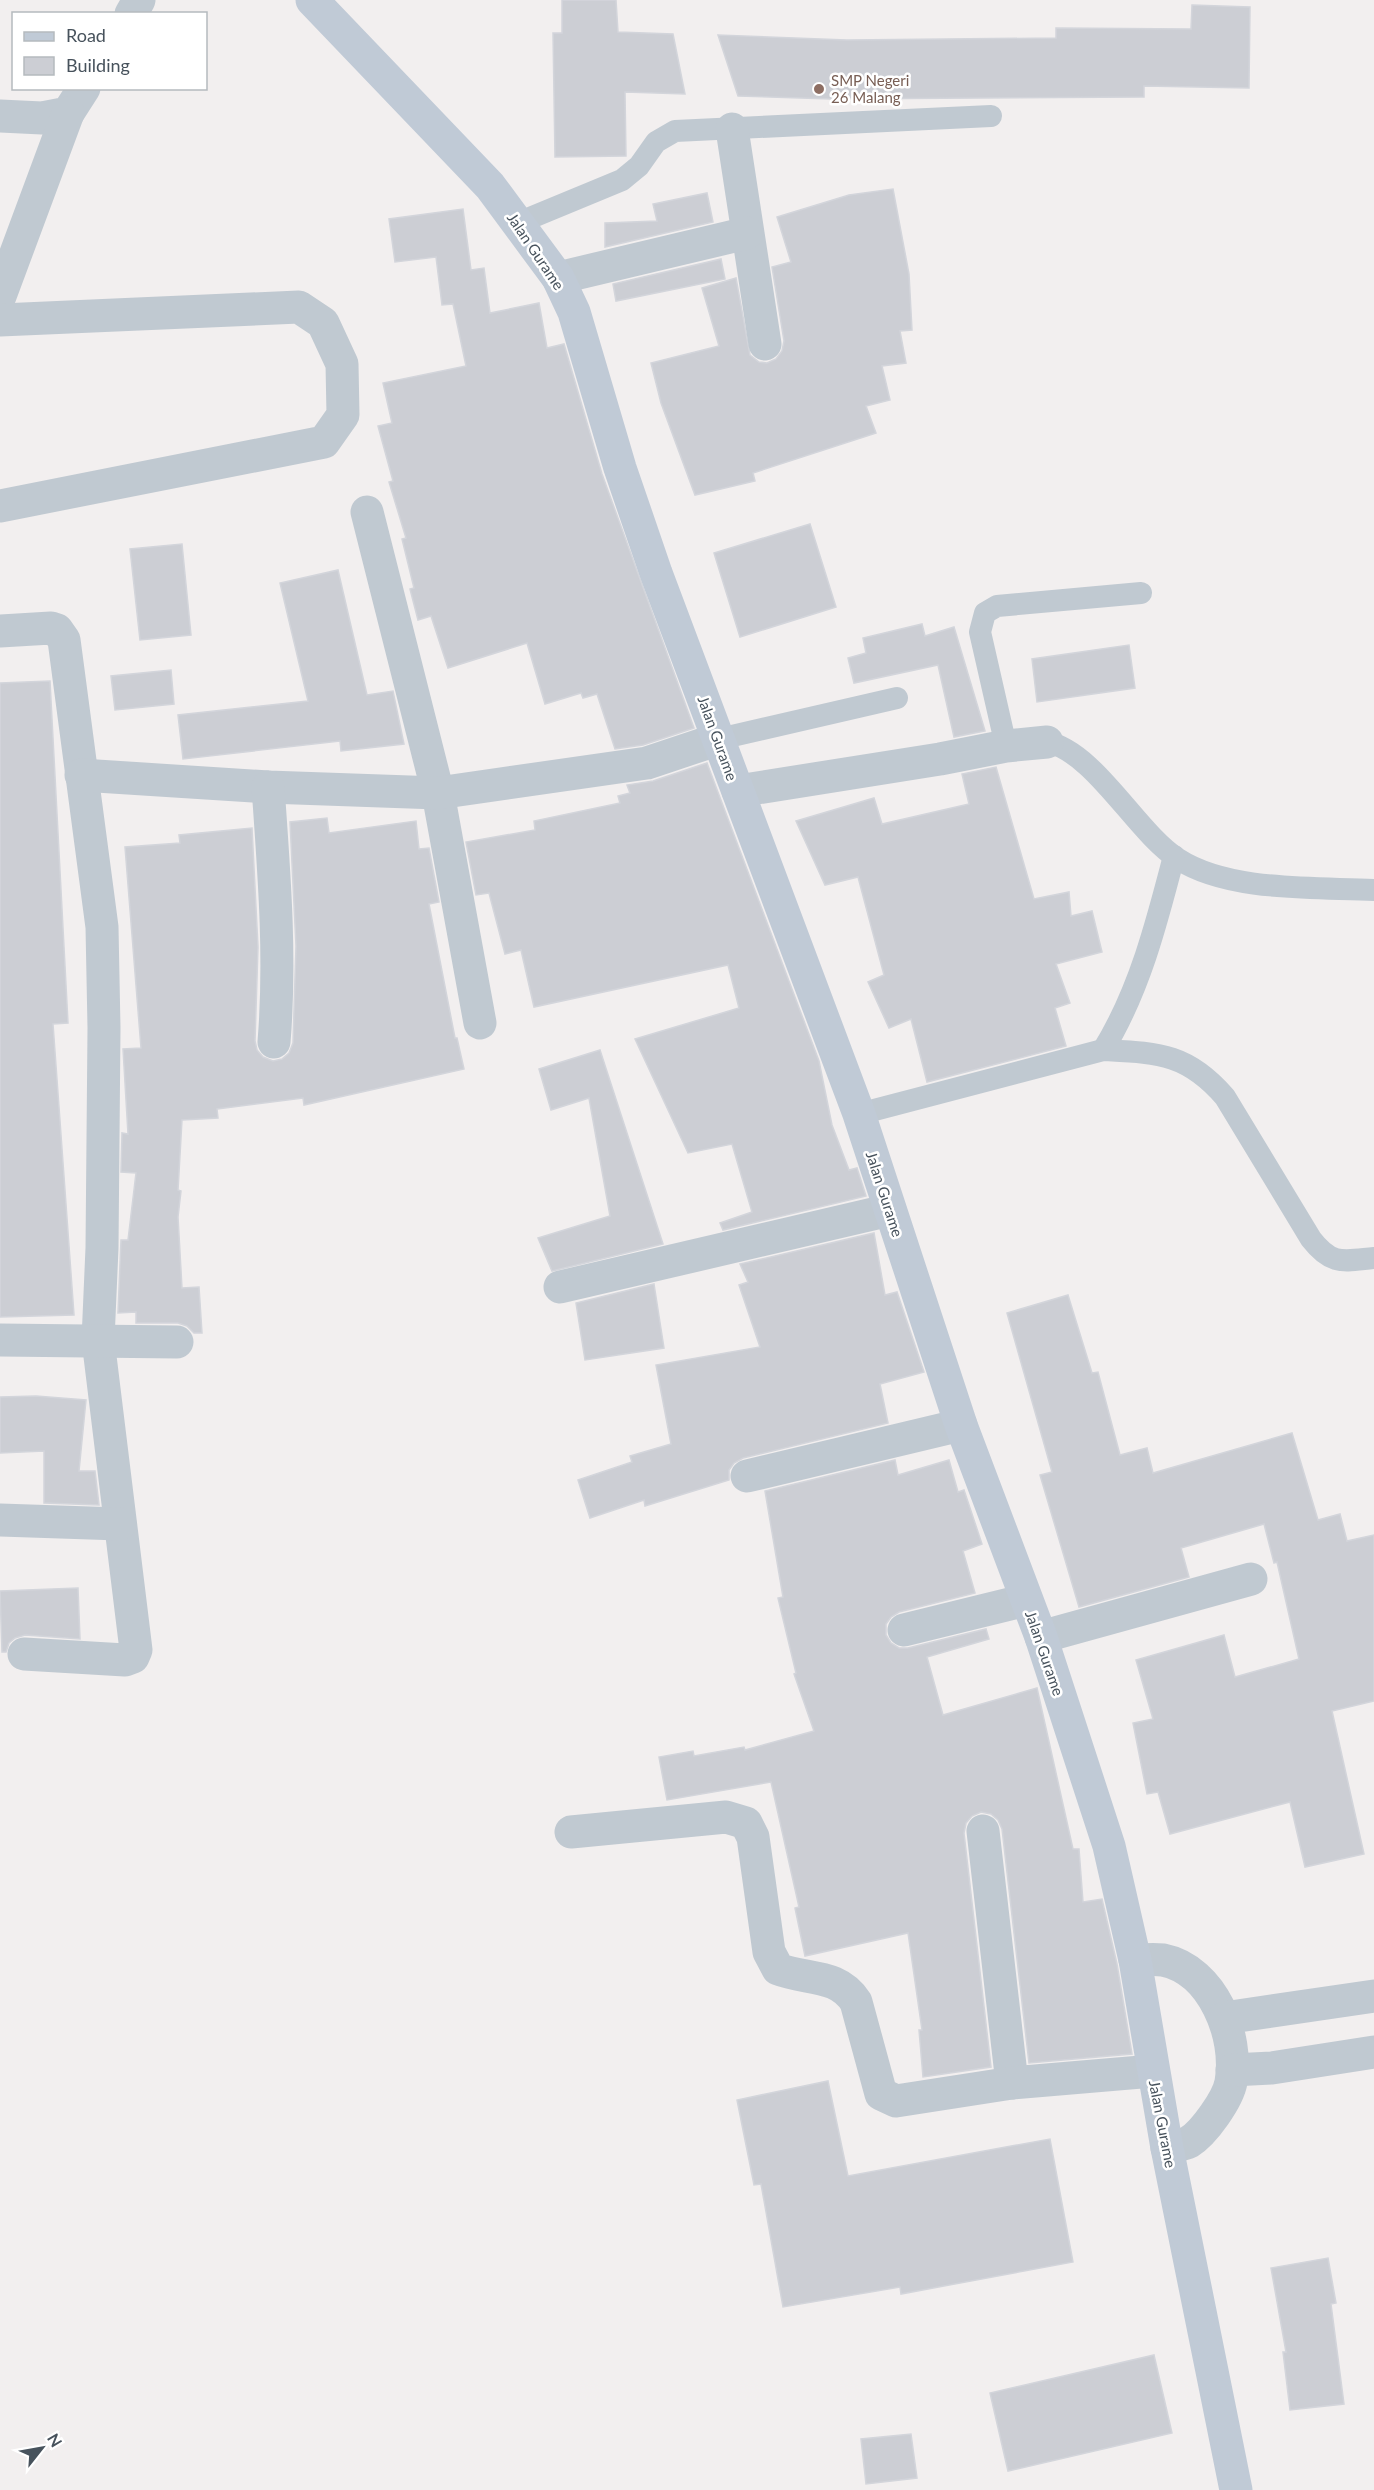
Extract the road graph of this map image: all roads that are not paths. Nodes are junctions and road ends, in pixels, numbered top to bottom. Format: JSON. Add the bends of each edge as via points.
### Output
{"nodes":[{"id":1,"x":312,"y":0,"type":"edge"},
{"id":2,"x":76,"y":100,"type":"edge"},
{"id":3,"x":0,"y":116,"type":"edge"},
{"id":4,"x":991,"y":116,"type":"dead end"},
{"id":5,"x":732,"y":129,"type":"junction"},
{"id":6,"x":518,"y":223,"type":"junction"},
{"id":7,"x":747,"y":233,"type":"junction"},
{"id":8,"x":558,"y":278,"type":"junction"},
{"id":9,"x":0,"y":296,"type":"edge"},
{"id":10,"x":0,"y":320,"type":"edge"},
{"id":11,"x":765,"y":344,"type":"dead end"},
{"id":12,"x":0,"y":506,"type":"edge"},
{"id":13,"x":367,"y":512,"type":"dead end"},
{"id":14,"x":1142,"y":593,"type":"dead end"},
{"id":15,"x":0,"y":631,"type":"edge"},
{"id":16,"x":897,"y":698,"type":"dead end"},
{"id":17,"x":719,"y":739,"type":"junction"},
{"id":18,"x":1047,"y":742,"type":"joint"},
{"id":19,"x":1006,"y":746,"type":"junction"},
{"id":20,"x":81,"y":775,"type":"junction"},
{"id":21,"x":268,"y":787,"type":"junction"},
{"id":22,"x":738,"y":791,"type":"junction"},
{"id":23,"x":438,"y":792,"type":"junction"},
{"id":24,"x":1174,"y":856,"type":"junction"},
{"id":25,"x":1374,"y":890,"type":"edge"},
{"id":26,"x":480,"y":1023,"type":"dead end"},
{"id":27,"x":274,"y":1042,"type":"dead end"},
{"id":28,"x":1103,"y":1050,"type":"junction"},
{"id":29,"x":859,"y":1114,"type":"junction"},
{"id":30,"x":890,"y":1210,"type":"junction"},
{"id":31,"x":1374,"y":1258,"type":"edge"},
{"id":32,"x":560,"y":1287,"type":"dead end"},
{"id":33,"x":0,"y":1340,"type":"edge"},
{"id":34,"x":98,"y":1340,"type":"junction"},
{"id":35,"x":177,"y":1342,"type":"dead end"},
{"id":36,"x":961,"y":1425,"type":"junction"},
{"id":37,"x":747,"y":1476,"type":"dead end"},
{"id":38,"x":0,"y":1520,"type":"edge"},
{"id":39,"x":120,"y":1524,"type":"junction"},
{"id":40,"x":1251,"y":1578,"type":"dead end"},
{"id":41,"x":1026,"y":1600,"type":"junction"},
{"id":42,"x":904,"y":1629,"type":"dead end"},
{"id":43,"x":1041,"y":1637,"type":"junction"},
{"id":44,"x":24,"y":1654,"type":"dead end"},
{"id":45,"x":983,"y":1831,"type":"dead end"},
{"id":46,"x":571,"y":1832,"type":"dead end"},
{"id":47,"x":1135,"y":1960,"type":"junction"},
{"id":48,"x":1374,"y":1996,"type":"edge"},
{"id":49,"x":1224,"y":2018,"type":"junction"},
{"id":50,"x":1374,"y":2052,"type":"edge"},
{"id":51,"x":1232,"y":2070,"type":"junction"},
{"id":52,"x":1153,"y":2071,"type":"junction"},
{"id":53,"x":1012,"y":2083,"type":"junction"},
{"id":54,"x":1167,"y":2148,"type":"junction"},
{"id":55,"x":1236,"y":2490,"type":"edge"}],
"edges":[{"from":1,"to":6,"type":"street","name":"Jalan Gurame","via":[[490,186]]},
{"from":2,"to":3,"type":"street","via":[[42,118]]},
{"from":2,"to":9,"type":"street"},
{"from":4,"to":5,"type":"lane"},
{"from":5,"to":6,"type":"lane","via":[[675,131],[656,142],[639,166],[622,180]]},
{"from":5,"to":7,"type":"street"},
{"from":6,"to":8,"type":"street","name":"Jalan Gurame"},
{"from":7,"to":8,"type":"street"},
{"from":7,"to":11,"type":"street"},
{"from":8,"to":17,"type":"street","name":"Jalan Gurame","via":[[574,312],[656,573]]},
{"from":10,"to":12,"type":"street","via":[[299,308],[323,323],[342,364],[343,405],[343,415],[324,442]]},
{"from":13,"to":23,"type":"street"},
{"from":14,"to":19,"type":"lane","via":[[997,606],[986,613],[980,632]]},
{"from":15,"to":20,"type":"street","via":[[51,628],[64,640]]},
{"from":16,"to":17,"type":"lane"},
{"from":17,"to":22,"type":"street","name":"Jalan Gurame"},
{"from":17,"to":23,"type":"street","via":[[647,762]]},
{"from":18,"to":19,"type":"street"},
{"from":18,"to":24,"type":"lane","via":[[1073,754],[1161,848]]},
{"from":19,"to":22,"type":"street"},
{"from":20,"to":21,"type":"street"},
{"from":20,"to":34,"type":"street","via":[[102,927],[102,1248]]},
{"from":21,"to":23,"type":"street"},
{"from":21,"to":27,"type":"street","via":[[278,994]]},
{"from":22,"to":29,"type":"street","name":"Jalan Gurame"},
{"from":23,"to":26,"type":"street"},
{"from":24,"to":25,"type":"lane","via":[[1197,870],[1256,884]]},
{"from":24,"to":28,"type":"lane","via":[[1121,1022]]},
{"from":28,"to":29,"type":"lane"},
{"from":28,"to":31,"type":"lane","via":[[1180,1059],[1209,1079],[1225,1096],[1324,1255],[1343,1261]]},
{"from":29,"to":30,"type":"street","name":"Jalan Gurame"},
{"from":30,"to":32,"type":"street"},
{"from":30,"to":36,"type":"street","name":"Jalan Gurame"},
{"from":33,"to":34,"type":"street"},
{"from":34,"to":35,"type":"street"},
{"from":34,"to":39,"type":"street"},
{"from":36,"to":37,"type":"street"},
{"from":36,"to":41,"type":"street","name":"Jalan Gurame"},
{"from":38,"to":39,"type":"street"},
{"from":39,"to":44,"type":"street","via":[[136,1650],[133,1657],[125,1660]]},
{"from":40,"to":43,"type":"street"},
{"from":41,"to":42,"type":"street"},
{"from":41,"to":43,"type":"street","name":"Jalan Gurame"},
{"from":43,"to":47,"type":"street","name":"Jalan Gurame","via":[[1109,1846]]},
{"from":45,"to":53,"type":"street"},
{"from":46,"to":53,"type":"street","via":[[726,1817],[746,1823],[753,1837],[769,1952],[778,1969],[826,1978],[849,1991],[856,2002],[881,2094],[896,2101],[913,2100]]},
{"from":47,"to":49,"type":"street","via":[[1162,1960],[1183,1968],[1198,1979]]},
{"from":47,"to":52,"type":"street","name":"Jalan Gurame"},
{"from":48,"to":49,"type":"street"},
{"from":49,"to":51,"type":"street"},
{"from":50,"to":51,"type":"street","via":[[1272,2068]]},
{"from":51,"to":54,"type":"street","via":[[1230,2085],[1208,2124],[1189,2142]]},
{"from":52,"to":53,"type":"street"},
{"from":52,"to":54,"type":"street","name":"Jalan Gurame"},
{"from":54,"to":55,"type":"street","name":"Jalan Gurame"}]}
